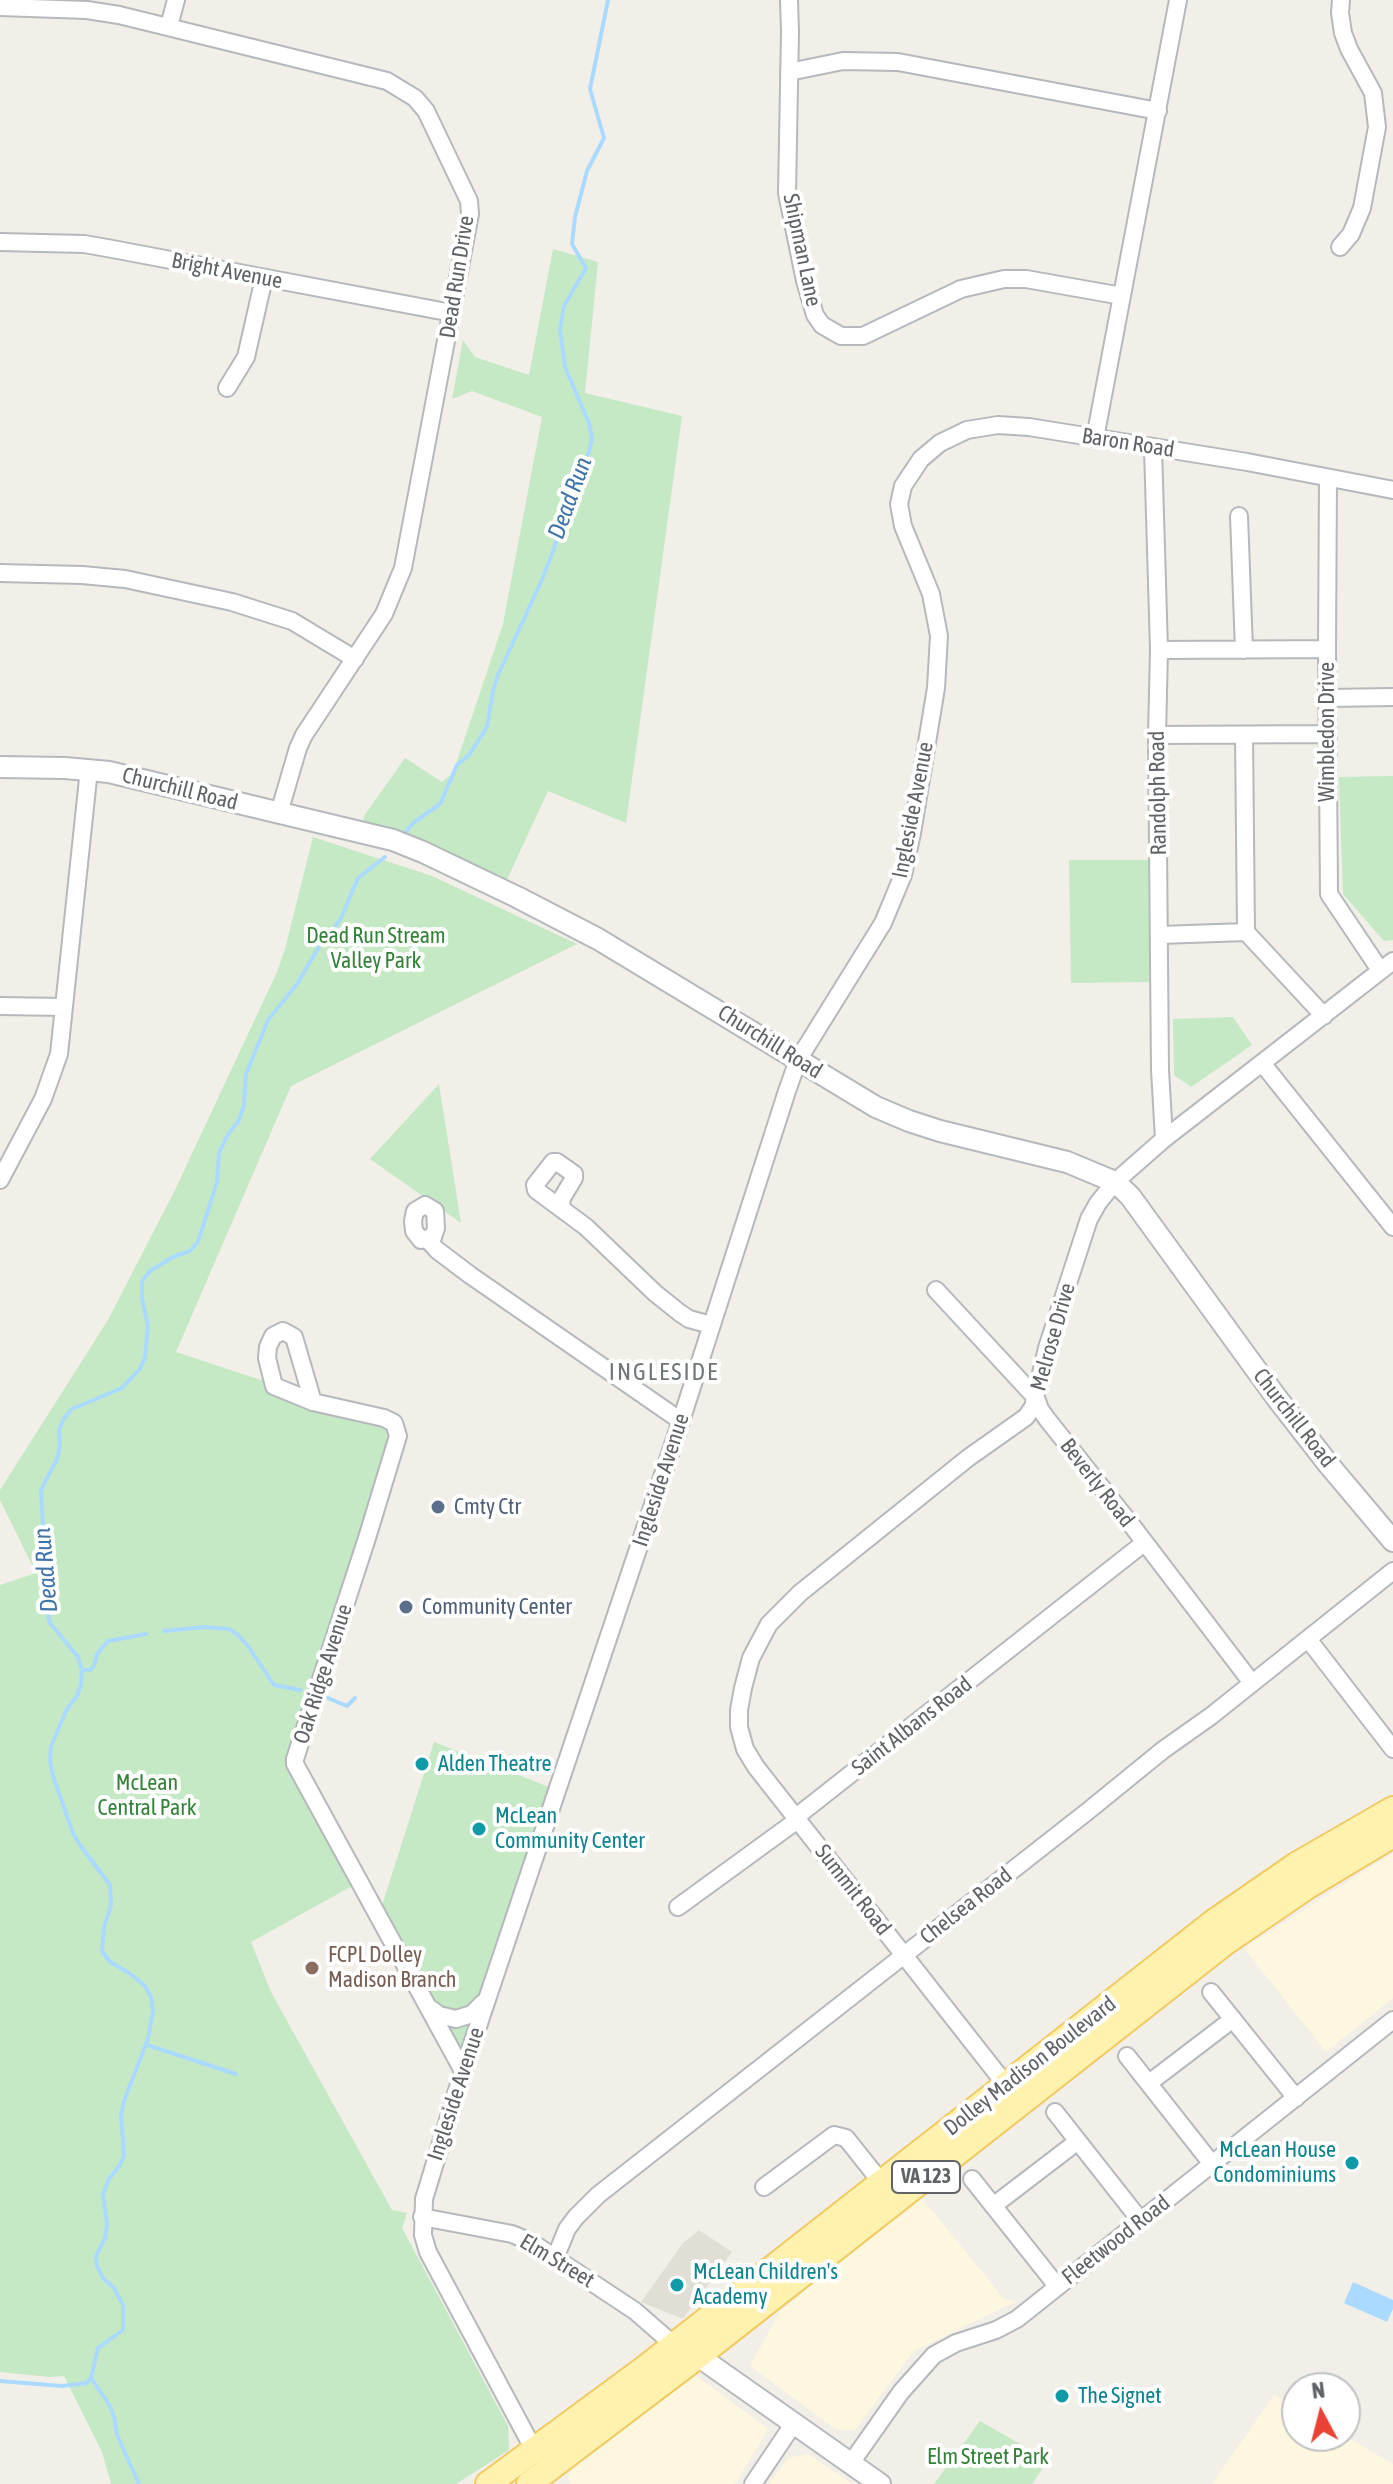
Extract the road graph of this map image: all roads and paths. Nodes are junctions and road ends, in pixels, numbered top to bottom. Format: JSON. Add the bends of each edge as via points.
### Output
{"nodes":[{"id":1,"x":176,"y":0,"type":"edge"},
{"id":2,"x":789,"y":0,"type":"edge"},
{"id":3,"x":1178,"y":0,"type":"edge"},
{"id":4,"x":1341,"y":0,"type":"edge"},
{"id":5,"x":0,"y":7,"type":"edge"},
{"id":6,"x":169,"y":26,"type":"junction"},
{"id":7,"x":789,"y":72,"type":"junction"},
{"id":8,"x":1158,"y":111,"type":"junction"},
{"id":9,"x":0,"y":242,"type":"edge"},
{"id":10,"x":1340,"y":247,"type":"dead end"},
{"id":11,"x":264,"y":278,"type":"junction"},
{"id":12,"x":1122,"y":296,"type":"junction"},
{"id":13,"x":452,"y":313,"type":"junction"},
{"id":14,"x":227,"y":388,"type":"dead end"},
{"id":15,"x":1095,"y":438,"type":"junction"},
{"id":16,"x":1153,"y":448,"type":"junction"},
{"id":17,"x":1328,"y":478,"type":"junction"},
{"id":18,"x":1393,"y":490,"type":"edge"},
{"id":19,"x":899,"y":504,"type":"joint"},
{"id":20,"x":1239,"y":516,"type":"dead end"},
{"id":21,"x":0,"y":573,"type":"edge"},
{"id":22,"x":1327,"y":649,"type":"junction"},
{"id":23,"x":1159,"y":650,"type":"junction"},
{"id":24,"x":1244,"y":650,"type":"junction"},
{"id":25,"x":355,"y":659,"type":"junction"},
{"id":26,"x":1393,"y":697,"type":"edge"},
{"id":27,"x":1328,"y":698,"type":"junction"},
{"id":28,"x":1328,"y":734,"type":"junction"},
{"id":29,"x":1157,"y":735,"type":"junction"},
{"id":30,"x":1244,"y":735,"type":"junction"},
{"id":31,"x":0,"y":767,"type":"edge"},
{"id":32,"x":89,"y":769,"type":"junction"},
{"id":33,"x":279,"y":813,"type":"junction"},
{"id":34,"x":1246,"y":932,"type":"junction"},
{"id":35,"x":1160,"y":935,"type":"junction"},
{"id":36,"x":1387,"y":965,"type":"edge"},
{"id":37,"x":0,"y":1006,"type":"edge"},
{"id":38,"x":64,"y":1007,"type":"junction"},
{"id":39,"x":1324,"y":1016,"type":"junction"},
{"id":40,"x":798,"y":1060,"type":"junction"},
{"id":41,"x":1262,"y":1063,"type":"junction"},
{"id":42,"x":1164,"y":1139,"type":"junction"},
{"id":43,"x":0,"y":1180,"type":"edge"},
{"id":44,"x":1115,"y":1182,"type":"junction"},
{"id":45,"x":564,"y":1211,"type":"dead end"},
{"id":46,"x":1393,"y":1227,"type":"edge"},
{"id":47,"x":428,"y":1240,"type":"dead end"},
{"id":48,"x":936,"y":1290,"type":"dead end"},
{"id":49,"x":711,"y":1325,"type":"junction"},
{"id":50,"x":1036,"y":1398,"type":"junction"},
{"id":51,"x":313,"y":1402,"type":"dead end"},
{"id":52,"x":681,"y":1421,"type":"junction"},
{"id":53,"x":1393,"y":1541,"type":"edge"},
{"id":54,"x":1144,"y":1543,"type":"junction"},
{"id":55,"x":1393,"y":1571,"type":"edge"},
{"id":56,"x":1308,"y":1639,"type":"junction"},
{"id":57,"x":1252,"y":1683,"type":"junction"},
{"id":58,"x":739,"y":1727,"type":"joint"},
{"id":59,"x":1393,"y":1749,"type":"edge"},
{"id":60,"x":1393,"y":1809,"type":"edge"},
{"id":61,"x":796,"y":1817,"type":"junction"},
{"id":62,"x":1393,"y":1835,"type":"edge"},
{"id":63,"x":678,"y":1907,"type":"dead end"},
{"id":64,"x":904,"y":1954,"type":"junction"},
{"id":65,"x":1211,"y":1992,"type":"dead end"},
{"id":66,"x":487,"y":1999,"type":"junction"},
{"id":67,"x":428,"y":2006,"type":"junction"},
{"id":68,"x":1233,"y":2019,"type":"junction"},
{"id":69,"x":1393,"y":2020,"type":"edge"},
{"id":70,"x":1127,"y":2056,"type":"dead end"},
{"id":71,"x":463,"y":2071,"type":"junction"},
{"id":72,"x":1149,"y":2083,"type":"junction"},
{"id":73,"x":1006,"y":2085,"type":"junction"},
{"id":74,"x":1296,"y":2098,"type":"junction"},
{"id":75,"x":1055,"y":2112,"type":"dead end"},
{"id":76,"x":1078,"y":2141,"type":"junction"},
{"id":77,"x":1212,"y":2164,"type":"junction"},
{"id":78,"x":972,"y":2179,"type":"dead end"},
{"id":79,"x":881,"y":2182,"type":"junction"},
{"id":80,"x":764,"y":2187,"type":"dead end"},
{"id":81,"x":993,"y":2206,"type":"junction"},
{"id":82,"x":422,"y":2217,"type":"junction"},
{"id":83,"x":1140,"y":2220,"type":"junction"},
{"id":84,"x":556,"y":2256,"type":"junction"},
{"id":85,"x":1057,"y":2286,"type":"junction"},
{"id":86,"x":674,"y":2345,"type":"junction"},
{"id":87,"x":698,"y":2356,"type":"junction"},
{"id":88,"x":794,"y":2423,"type":"junction"},
{"id":89,"x":851,"y":2463,"type":"junction"},
{"id":90,"x":540,"y":2472,"type":"edge"},
{"id":91,"x":488,"y":2484,"type":"edge"},
{"id":92,"x":516,"y":2484,"type":"edge"},
{"id":93,"x":753,"y":2484,"type":"edge"},
{"id":94,"x":880,"y":2484,"type":"edge"}],
"edges":[{"from":1,"to":6,"type":"street"},
{"from":2,"to":7,"type":"street","name":"Shipman Lane"},
{"from":3,"to":8,"type":"street"},
{"from":4,"to":10,"type":"street","via":[[1343,33],[1373,93],[1377,127],[1362,208]]},
{"from":5,"to":6,"type":"street","name":"Dead Run Drive","via":[[87,10]]},
{"from":6,"to":13,"type":"street","name":"Dead Run Drive","via":[[387,81],[415,98],[434,125],[469,201]]},
{"from":7,"to":8,"type":"street","via":[[843,61],[898,62]]},
{"from":7,"to":12,"type":"street","name":"Shipman Lane","via":[[790,215],[815,315],[831,332],[863,336],[961,289],[1004,279]]},
{"from":8,"to":12,"type":"street"},
{"from":9,"to":11,"type":"street","name":"Bright Avenue","via":[[84,244]]},
{"from":11,"to":13,"type":"street","name":"Bright Avenue"},
{"from":11,"to":14,"type":"street","via":[[246,357]]},
{"from":12,"to":15,"type":"street"},
{"from":13,"to":25,"type":"street","name":"Dead Run Drive","via":[[403,568],[384,614]]},
{"from":15,"to":16,"type":"street","name":"Baron Road"},
{"from":15,"to":19,"type":"street","name":"Baron Road","via":[[1007,425],[967,430],[921,459],[903,486]]},
{"from":16,"to":17,"type":"street","name":"Baron Road"},
{"from":16,"to":23,"type":"street","name":"Randolph Road"},
{"from":17,"to":18,"type":"street","name":"Baron Road"},
{"from":17,"to":22,"type":"street","name":"Wimbledon Drive"},
{"from":19,"to":40,"type":"street","name":"Ingleside Avenue","via":[[905,533],[931,594],[939,636],[936,688],[912,833],[903,875],[883,923]]},
{"from":20,"to":24,"type":"street"},
{"from":21,"to":25,"type":"street","via":[[125,579],[232,602],[292,621]]},
{"from":22,"to":24,"type":"street"},
{"from":22,"to":27,"type":"street","name":"Wimbledon Drive"},
{"from":23,"to":24,"type":"street"},
{"from":23,"to":29,"type":"street","name":"Randolph Road"},
{"from":25,"to":33,"type":"street","name":"Dead Run Drive","via":[[304,735]]},
{"from":26,"to":27,"type":"street"},
{"from":27,"to":28,"type":"street","name":"Wimbledon Drive"},
{"from":28,"to":30,"type":"street"},
{"from":28,"to":36,"type":"street","name":"Wimbledon Drive","via":[[1329,894]]},
{"from":29,"to":30,"type":"street"},
{"from":29,"to":35,"type":"street","name":"Randolph Road"},
{"from":30,"to":34,"type":"street"},
{"from":31,"to":32,"type":"street","name":"Churchill Road"},
{"from":32,"to":33,"type":"street","name":"Churchill Road"},
{"from":32,"to":38,"type":"street"},
{"from":33,"to":40,"type":"street","name":"Churchill Road","via":[[423,852],[598,939]]},
{"from":34,"to":35,"type":"street"},
{"from":34,"to":39,"type":"street"},
{"from":35,"to":42,"type":"street","name":"Randolph Road"},
{"from":36,"to":39,"type":"street","name":"Melrose Drive"},
{"from":37,"to":38,"type":"street"},
{"from":38,"to":43,"type":"street","via":[[52,1078]]},
{"from":39,"to":41,"type":"street","name":"Melrose Drive"},
{"from":40,"to":44,"type":"street","name":"Churchill Road","via":[[909,1121],[1067,1162]]},
{"from":40,"to":49,"type":"street","name":"Ingleside Avenue"},
{"from":41,"to":42,"type":"street","name":"Melrose Drive"},
{"from":41,"to":46,"type":"street"},
{"from":42,"to":44,"type":"street","name":"Melrose Drive"},
{"from":44,"to":50,"type":"street","name":"Melrose Drive","via":[[1089,1219]]},
{"from":44,"to":53,"type":"street","name":"Churchill Road","via":[[1329,1465]]},
{"from":45,"to":49,"type":"street","via":[[680,1313]]},
{"from":47,"to":52,"type":"street","via":[[470,1275]]},
{"from":48,"to":50,"type":"street","name":"Beverly Road"},
{"from":49,"to":52,"type":"street","name":"Ingleside Avenue"},
{"from":50,"to":54,"type":"street","name":"Beverly Road"},
{"from":50,"to":58,"type":"street","name":"Melrose Drive","via":[[1026,1417],[921,1495],[776,1616],[751,1658]]},
{"from":51,"to":67,"type":"street","name":"Oak Ridge Avenue","via":[[384,1418],[394,1423],[398,1436],[295,1764]]},
{"from":52,"to":66,"type":"street","name":"Ingleside Avenue"},
{"from":54,"to":57,"type":"street","name":"Beverly Road"},
{"from":54,"to":61,"type":"street","name":"Saint Albans Road"},
{"from":55,"to":56,"type":"street","name":"Chelsea Road"},
{"from":56,"to":57,"type":"street","name":"Chelsea Road"},
{"from":56,"to":59,"type":"street"},
{"from":57,"to":64,"type":"street","name":"Chelsea Road"},
{"from":58,"to":61,"type":"street","name":"Summit Road","via":[[756,1767]]},
{"from":60,"to":73,"type":"main road","name":"Dolley Madison Boulevard","number":"VA 123","via":[[1245,1900]]},
{"from":61,"to":63,"type":"street","name":"Saint Albans Road"},
{"from":61,"to":64,"type":"street","name":"Summit Road"},
{"from":62,"to":87,"type":"main road","name":"Dolley Madison Boulevard","number":"VA 123","via":[[1226,1942]]},
{"from":64,"to":73,"type":"street","name":"Summit Road"},
{"from":64,"to":84,"type":"street","name":"Chelsea Road","via":[[598,2195],[567,2229]]},
{"from":65,"to":68,"type":"street"},
{"from":66,"to":67,"type":"street","via":[[472,2014],[456,2019]]},
{"from":66,"to":71,"type":"street","name":"Ingleside Avenue"},
{"from":67,"to":71,"type":"street","name":"Oak Ridge Avenue"},
{"from":68,"to":72,"type":"street"},
{"from":68,"to":74,"type":"street"},
{"from":69,"to":74,"type":"street","name":"Fleetwood Road"},
{"from":70,"to":72,"type":"street"},
{"from":71,"to":82,"type":"street","name":"Ingleside Avenue"},
{"from":72,"to":77,"type":"street"},
{"from":73,"to":79,"type":"main road","name":"Dolley Madison Boulevard","number":"VA 123"},
{"from":74,"to":77,"type":"street","name":"Fleetwood Road"},
{"from":75,"to":76,"type":"street"},
{"from":76,"to":81,"type":"street"},
{"from":76,"to":83,"type":"street"},
{"from":77,"to":83,"type":"street","name":"Fleetwood Road"},
{"from":78,"to":81,"type":"street"},
{"from":79,"to":80,"type":"street","via":[[846,2138],[834,2135]]},
{"from":79,"to":86,"type":"main road","name":"Dolley Madison Boulevard","number":"VA 123"},
{"from":81,"to":85,"type":"street"},
{"from":82,"to":84,"type":"street","name":"Elm Street","via":[[512,2234]]},
{"from":82,"to":90,"type":"street","name":"Ingleside Avenue","via":[[428,2252]]},
{"from":83,"to":85,"type":"street","name":"Fleetwood Road"},
{"from":84,"to":86,"type":"street","name":"Elm Street"},
{"from":85,"to":89,"type":"street","name":"Fleetwood Road","via":[[1010,2323],[934,2355]]},
{"from":86,"to":90,"type":"main road","name":"Dolley Madison Boulevard","number":"VA 123","via":[[562,2430]]},
{"from":87,"to":88,"type":"street"},
{"from":87,"to":90,"type":"main road","name":"Dolley Madison Boulevard","number":"VA 123"},
{"from":88,"to":89,"type":"street"},
{"from":88,"to":93,"type":"street"},
{"from":89,"to":94,"type":"street"},
{"from":90,"to":91,"type":"main road","name":"Dolley Madison Boulevard","number":"VA 123"},
{"from":90,"to":92,"type":"main road","via":[[533,2461]]}]}
